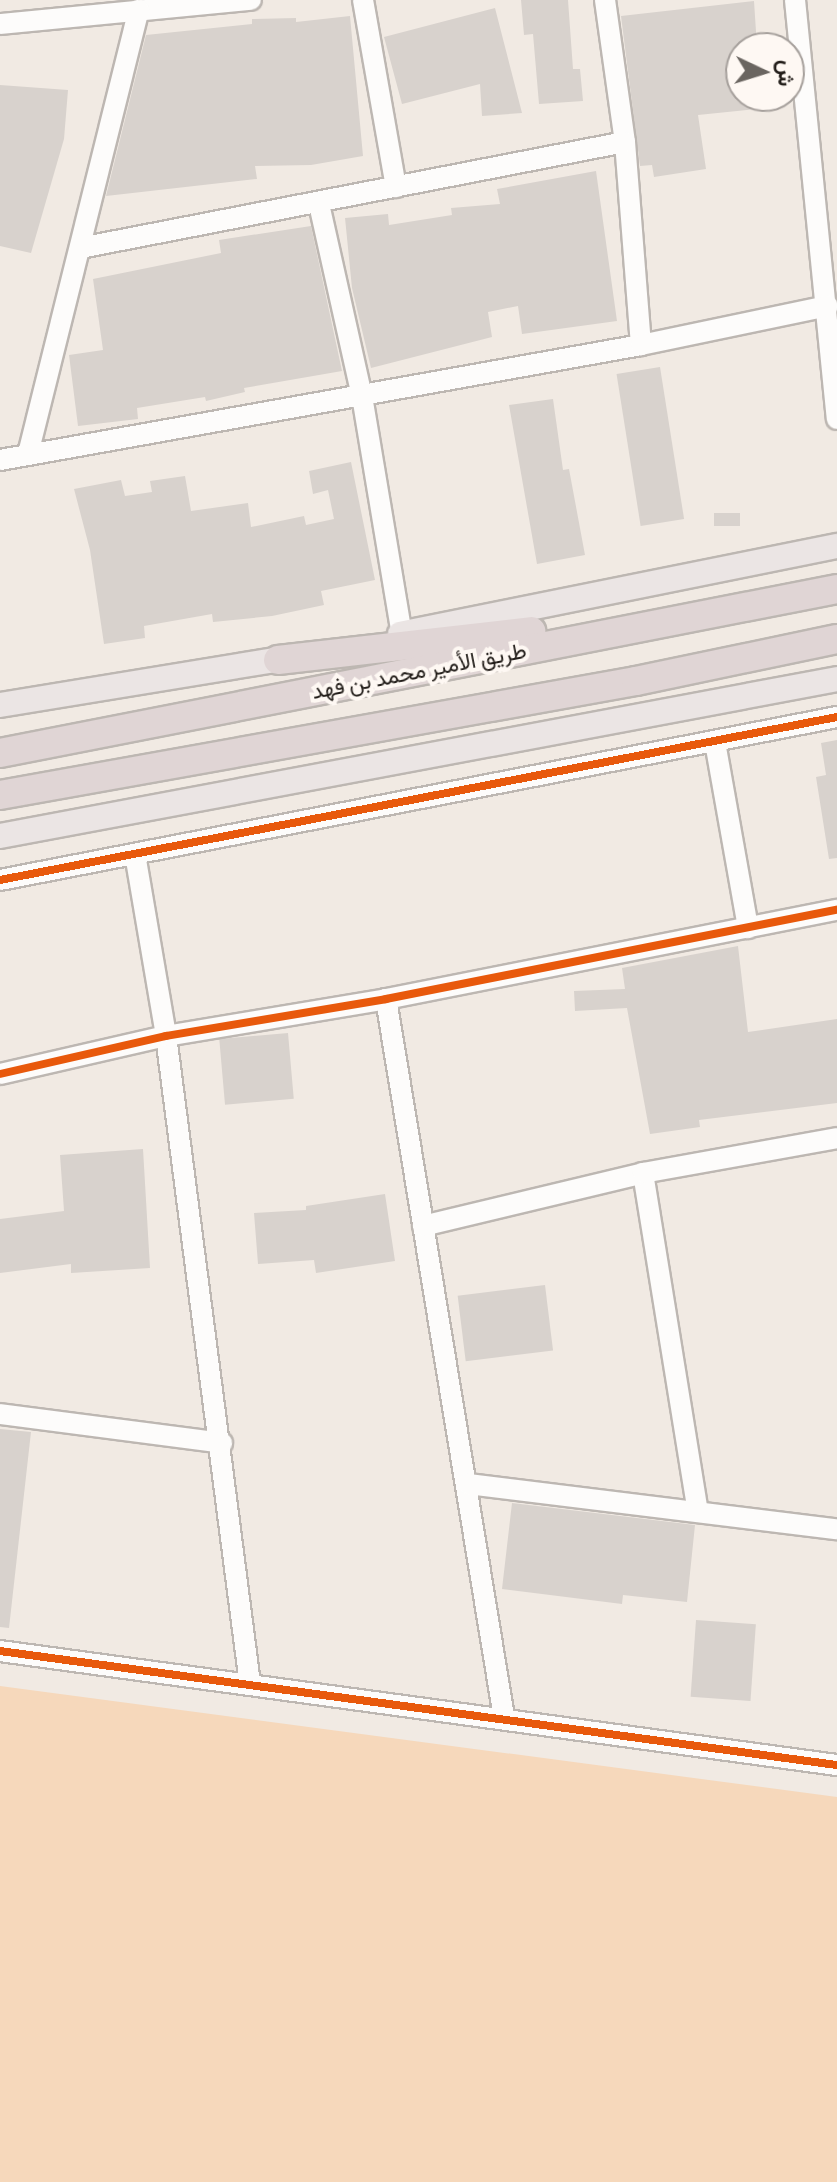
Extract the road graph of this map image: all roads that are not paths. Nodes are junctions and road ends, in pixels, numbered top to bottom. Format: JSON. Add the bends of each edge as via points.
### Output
{"nodes":[{"id":1,"x":251,"y":0,"type":"edge"},
{"id":2,"x":363,"y":0,"type":"edge"},
{"id":3,"x":605,"y":0,"type":"edge"},
{"id":4,"x":795,"y":0,"type":"edge"},
{"id":5,"x":139,"y":10,"type":"junction"},
{"id":6,"x":0,"y":24,"type":"edge"},
{"id":7,"x":625,"y":142,"type":"junction"},
{"id":8,"x":396,"y":187,"type":"junction"},
{"id":9,"x":319,"y":204,"type":"junction"},
{"id":10,"x":80,"y":248,"type":"junction"},
{"id":11,"x":828,"y":306,"type":"junction"},
{"id":12,"x":641,"y":345,"type":"junction"},
{"id":13,"x":362,"y":396,"type":"junction"},
{"id":14,"x":837,"y":419,"type":"edge"},
{"id":15,"x":28,"y":454,"type":"junction"},
{"id":16,"x":0,"y":460,"type":"edge"},
{"id":17,"x":837,"y":546,"type":"edge"},
{"id":18,"x":833,"y":590,"type":"edge"},
{"id":19,"x":402,"y":634,"type":"junction"},
{"id":20,"x":837,"y":639,"type":"edge"},
{"id":21,"x":837,"y":658,"type":"edge"},
{"id":22,"x":278,"y":660,"type":"junction"},
{"id":23,"x":837,"y":679,"type":"edge"},
{"id":24,"x":636,"y":681,"type":"junction"},
{"id":25,"x":0,"y":705,"type":"edge"},
{"id":26,"x":837,"y":717,"type":"edge"},
{"id":27,"x":715,"y":742,"type":"junction"},
{"id":28,"x":0,"y":753,"type":"edge"},
{"id":29,"x":0,"y":795,"type":"edge"},
{"id":30,"x":0,"y":836,"type":"edge"},
{"id":31,"x":135,"y":854,"type":"junction"},
{"id":32,"x":0,"y":880,"type":"edge"},
{"id":33,"x":837,"y":910,"type":"edge"},
{"id":34,"x":748,"y":928,"type":"junction"},
{"id":35,"x":386,"y":999,"type":"junction"},
{"id":36,"x":166,"y":1036,"type":"junction"},
{"id":37,"x":0,"y":1074,"type":"edge"},
{"id":38,"x":837,"y":1138,"type":"edge"},
{"id":39,"x":643,"y":1173,"type":"junction"},
{"id":40,"x":423,"y":1226,"type":"junction"},
{"id":41,"x":0,"y":1414,"type":"edge"},
{"id":42,"x":222,"y":1443,"type":"junction"},
{"id":43,"x":468,"y":1484,"type":"junction"},
{"id":44,"x":697,"y":1508,"type":"junction"},
{"id":45,"x":837,"y":1529,"type":"edge"},
{"id":46,"x":0,"y":1651,"type":"edge"},
{"id":47,"x":250,"y":1684,"type":"junction"},
{"id":48,"x":504,"y":1717,"type":"junction"},
{"id":49,"x":837,"y":1765,"type":"edge"}],
"edges":[{"from":1,"to":5,"type":"street"},
{"from":2,"to":8,"type":"street"},
{"from":3,"to":7,"type":"street"},
{"from":4,"to":11,"type":"street"},
{"from":5,"to":6,"type":"street"},
{"from":5,"to":10,"type":"street"},
{"from":7,"to":8,"type":"street"},
{"from":7,"to":12,"type":"street"},
{"from":8,"to":9,"type":"street"},
{"from":9,"to":10,"type":"street"},
{"from":9,"to":13,"type":"street"},
{"from":10,"to":15,"type":"street"},
{"from":11,"to":12,"type":"street"},
{"from":11,"to":14,"type":"street"},
{"from":12,"to":13,"type":"street"},
{"from":13,"to":15,"type":"street"},
{"from":13,"to":19,"type":"street"},
{"from":15,"to":16,"type":"street"},
{"from":17,"to":19,"type":"main road"},
{"from":18,"to":22,"type":"highway","via":[[441,644]]},
{"from":18,"to":28,"type":"highway","name":"طريق الأمير محمد بن فهد"},
{"from":19,"to":22,"type":"main road"},
{"from":20,"to":24,"type":"highway"},
{"from":21,"to":24,"type":"highway"},
{"from":22,"to":25,"type":"main road"},
{"from":23,"to":30,"type":"main road"},
{"from":24,"to":29,"type":"highway"},
{"from":26,"to":27,"type":"street"},
{"from":27,"to":31,"type":"street"},
{"from":27,"to":34,"type":"street"},
{"from":31,"to":32,"type":"street"},
{"from":31,"to":36,"type":"street"},
{"from":33,"to":34,"type":"street"},
{"from":34,"to":35,"type":"street"},
{"from":35,"to":36,"type":"street"},
{"from":35,"to":40,"type":"street"},
{"from":36,"to":37,"type":"street"},
{"from":36,"to":42,"type":"street"},
{"from":38,"to":39,"type":"street"},
{"from":39,"to":40,"type":"street"},
{"from":39,"to":44,"type":"street"},
{"from":40,"to":43,"type":"street"},
{"from":41,"to":42,"type":"street"},
{"from":42,"to":47,"type":"street"},
{"from":43,"to":44,"type":"street"},
{"from":43,"to":48,"type":"street"},
{"from":44,"to":45,"type":"street"},
{"from":46,"to":47,"type":"street"},
{"from":47,"to":48,"type":"street"},
{"from":48,"to":49,"type":"street"}]}
